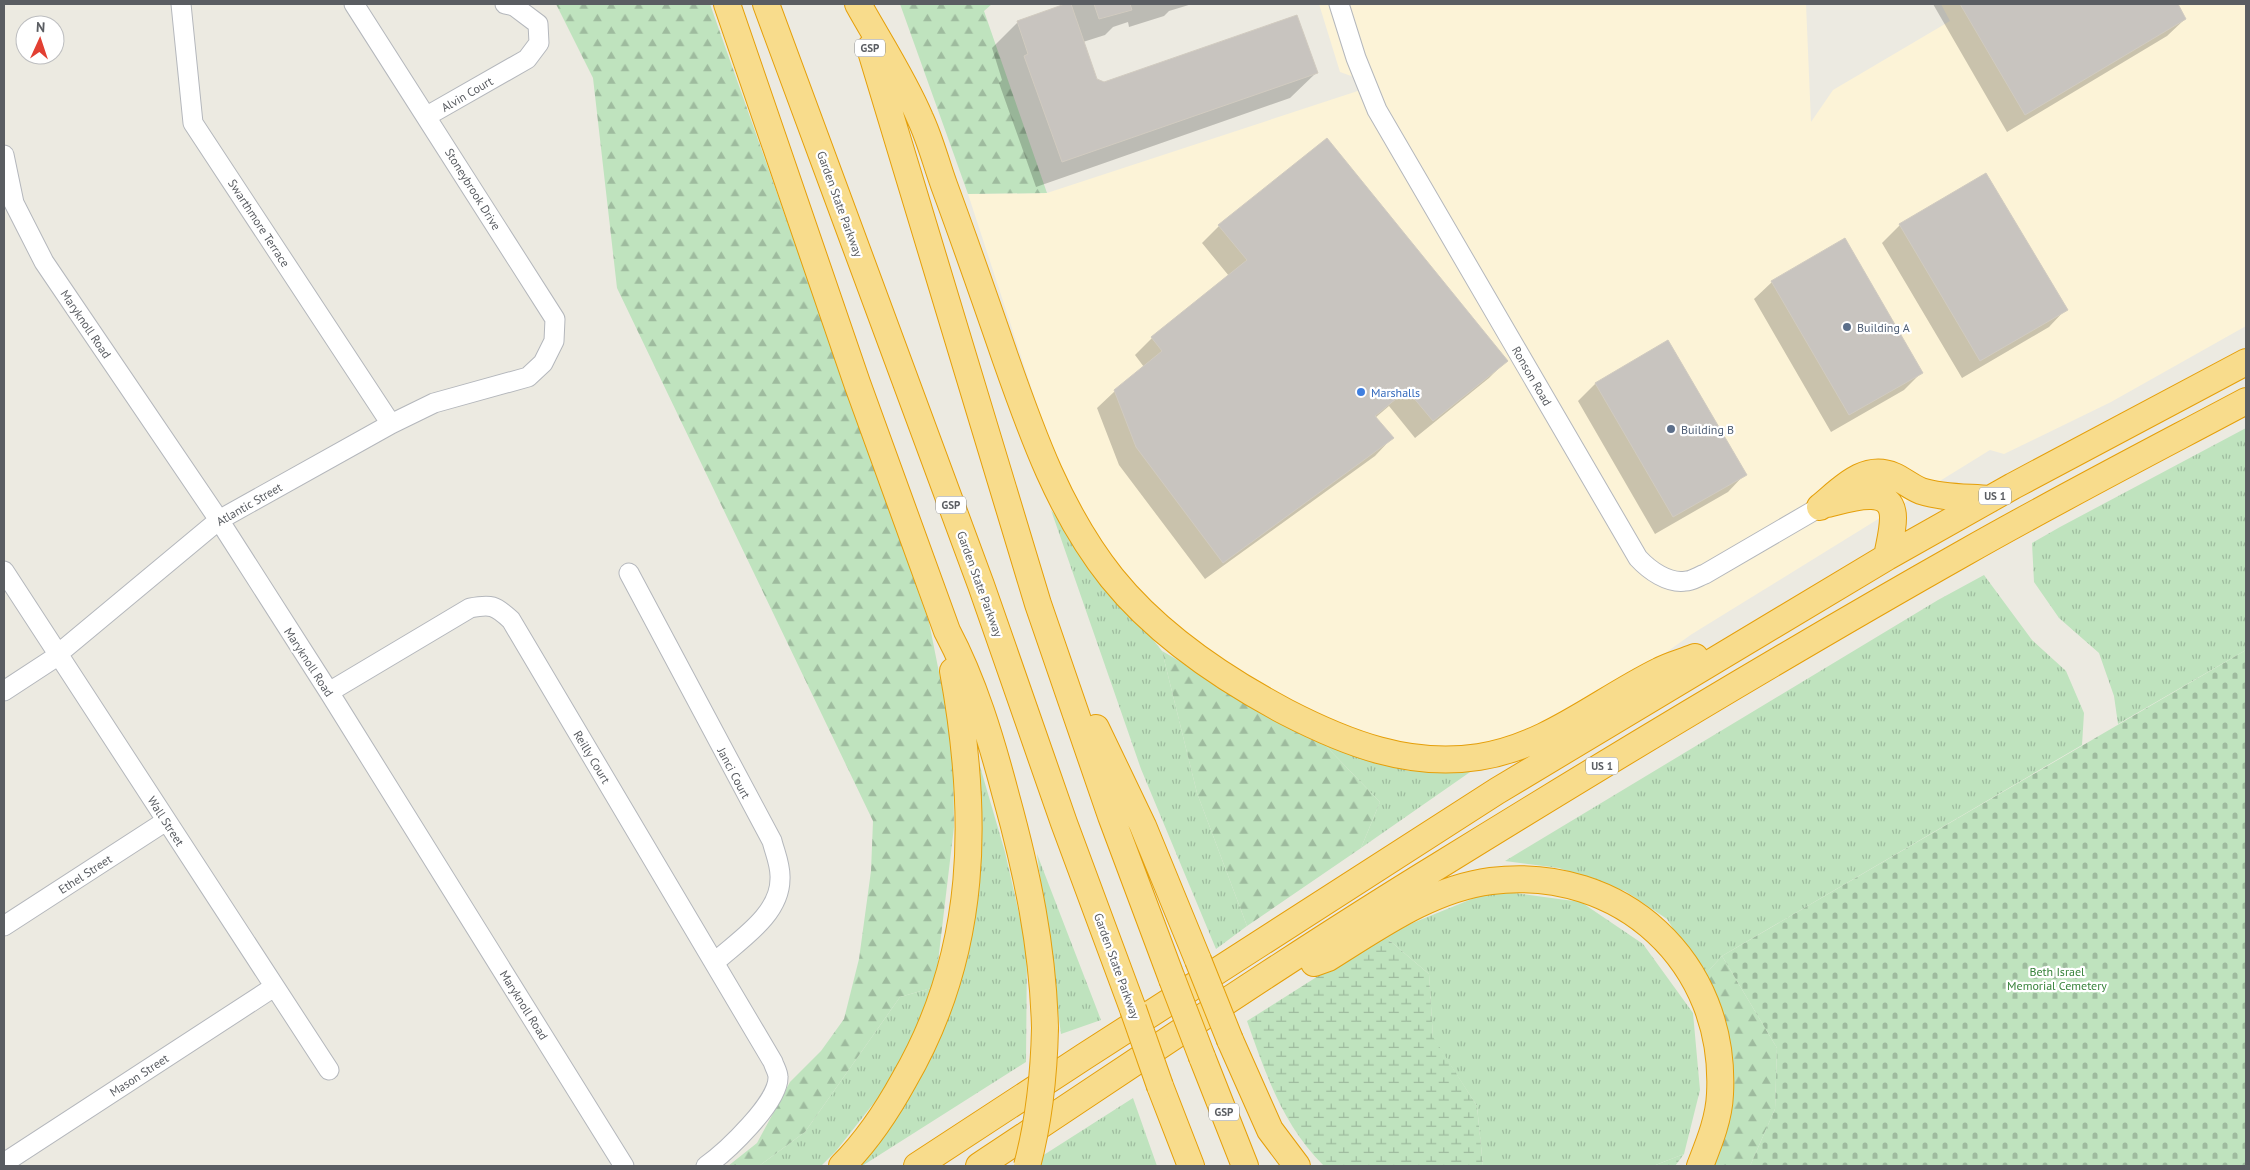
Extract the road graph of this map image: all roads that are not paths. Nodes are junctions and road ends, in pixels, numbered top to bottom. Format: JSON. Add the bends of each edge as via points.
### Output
{"nodes":[{"id":1,"x":181,"y":4,"type":"edge"},
{"id":2,"x":354,"y":4,"type":"edge"},
{"id":3,"x":505,"y":4,"type":"edge"},
{"id":4,"x":727,"y":4,"type":"edge"},
{"id":5,"x":766,"y":4,"type":"edge"},
{"id":6,"x":857,"y":4,"type":"edge"},
{"id":7,"x":1339,"y":4,"type":"edge"},
{"id":8,"x":427,"y":116,"type":"junction"},
{"id":9,"x":4,"y":155,"type":"edge"},
{"id":10,"x":2246,"y":362,"type":"edge"},
{"id":11,"x":528,"y":377,"type":"joint"},
{"id":12,"x":2246,"y":401,"type":"edge"},
{"id":13,"x":391,"y":424,"type":"junction"},
{"id":14,"x":1990,"y":499,"type":"junction"},
{"id":15,"x":1820,"y":507,"type":"junction"},
{"id":16,"x":219,"y":520,"type":"junction"},
{"id":17,"x":1886,"y":557,"type":"junction"},
{"id":18,"x":4,"y":571,"type":"edge"},
{"id":19,"x":629,"y":573,"type":"dead end"},
{"id":20,"x":1038,"y":604,"type":"junction"},
{"id":21,"x":947,"y":631,"type":"junction"},
{"id":22,"x":1748,"y":639,"type":"junction"},
{"id":23,"x":59,"y":655,"type":"junction"},
{"id":24,"x":4,"y":691,"type":"edge"},
{"id":25,"x":329,"y":692,"type":"junction"},
{"id":26,"x":166,"y":821,"type":"junction"},
{"id":27,"x":4,"y":926,"type":"edge"},
{"id":28,"x":715,"y":962,"type":"junction"},
{"id":29,"x":274,"y":987,"type":"junction"},
{"id":30,"x":1234,"y":996,"type":"junction"},
{"id":31,"x":329,"y":1070,"type":"dead end"},
{"id":32,"x":4,"y":1163,"type":"edge"},
{"id":33,"x":624,"y":1166,"type":"edge"},
{"id":34,"x":706,"y":1166,"type":"edge"},
{"id":35,"x":842,"y":1166,"type":"edge"},
{"id":36,"x":918,"y":1166,"type":"edge"},
{"id":37,"x":979,"y":1166,"type":"edge"},
{"id":38,"x":1027,"y":1166,"type":"edge"},
{"id":39,"x":1191,"y":1166,"type":"edge"},
{"id":40,"x":1245,"y":1166,"type":"edge"},
{"id":41,"x":1297,"y":1166,"type":"edge"},
{"id":42,"x":1700,"y":1166,"type":"edge"}],
"edges":[{"from":1,"to":13,"type":"street","name":"Swarthmore Terrace","via":[[193,123]]},
{"from":2,"to":8,"type":"street","name":"Stoneybrook Drive"},
{"from":3,"to":8,"type":"street","name":"Alvin Court","via":[[514,6],[538,24],[539,43],[528,59]]},
{"from":4,"to":21,"type":"highway","via":[[854,374]]},
{"from":5,"to":39,"type":"highway","name":"Garden State Parkway","number":"GSP","bridge":true},
{"from":6,"to":20,"type":"highway","number":"GSP"},
{"from":6,"to":22,"type":"highway","via":[[920,117],[1025,412],[1058,490],[1112,578],[1146,614],[1203,660],[1267,702],[1343,739],[1404,757],[1460,760],[1496,754],[1536,741],[1660,670]]},
{"from":7,"to":15,"type":"street","name":"Ronson Road","via":[[1356,58],[1378,110],[1638,558],[1662,576],[1687,582]]},
{"from":8,"to":11,"type":"street","name":"Stoneybrook Drive","via":[[555,319],[554,341],[543,363]]},
{"from":9,"to":16,"type":"street","name":"Maryknoll Road","via":[[14,203],[44,262]]},
{"from":10,"to":14,"type":"highway","number":"US 1"},
{"from":11,"to":13,"type":"street","name":"Atlantic Street","via":[[434,403]]},
{"from":12,"to":30,"type":"highway","number":"US 1","via":[[1965,552],[1755,673],[1436,867]]},
{"from":13,"to":16,"type":"street","name":"Atlantic Street"},
{"from":14,"to":15,"type":"highway","via":[[1930,493],[1893,476],[1872,473],[1852,481]]},
{"from":14,"to":17,"type":"highway","number":"US 1"},
{"from":15,"to":17,"type":"highway","via":[[1865,496],[1885,500],[1893,516]]},
{"from":16,"to":23,"type":"street","name":"Atlantic Street"},
{"from":16,"to":25,"type":"street","name":"Maryknoll Road"},
{"from":17,"to":22,"type":"highway","number":"US 1"},
{"from":18,"to":23,"type":"street","name":"Wall Street"},
{"from":19,"to":28,"type":"street","name":"Janci Court","via":[[772,841],[778,862],[780,880],[776,898],[767,915]]},
{"from":20,"to":40,"type":"highway","number":"GSP","bridge":true,"via":[[1111,816]]},
{"from":20,"to":41,"type":"highway","bridge":true,"via":[[1143,826],[1270,1130]]},
{"from":21,"to":35,"type":"highway","via":[[966,753],[970,832],[956,948],[945,988],[916,1060],[874,1129]]},
{"from":21,"to":38,"type":"highway","bridge":true,"via":[[960,655],[996,759],[1024,865],[1044,983],[1044,1066]]},
{"from":22,"to":36,"type":"highway","number":"US 1","via":[[1497,790]]},
{"from":23,"to":24,"type":"street","name":"Atlantic Street"},
{"from":23,"to":26,"type":"street","name":"Wall Street"},
{"from":25,"to":28,"type":"street","name":"Reilly Court","via":[[470,608],[487,604],[500,609],[511,620]]},
{"from":25,"to":33,"type":"street","name":"Maryknoll Road"},
{"from":26,"to":27,"type":"street","name":"Ethel Street"},
{"from":26,"to":29,"type":"street","name":"Wall Street"},
{"from":28,"to":34,"type":"street","name":"Reilly Court","via":[[778,1076],[774,1092],[752,1123]]},
{"from":29,"to":31,"type":"street","name":"Wall Street"},
{"from":29,"to":32,"type":"street","name":"Mason Street"},
{"from":30,"to":37,"type":"highway","number":"US 1"},
{"from":30,"to":42,"type":"highway","via":[[1328,958],[1406,910],[1468,886],[1491,881],[1537,881],[1587,890],[1631,912],[1668,942],[1704,997],[1716,1037],[1720,1095],[1712,1134]]}]}
